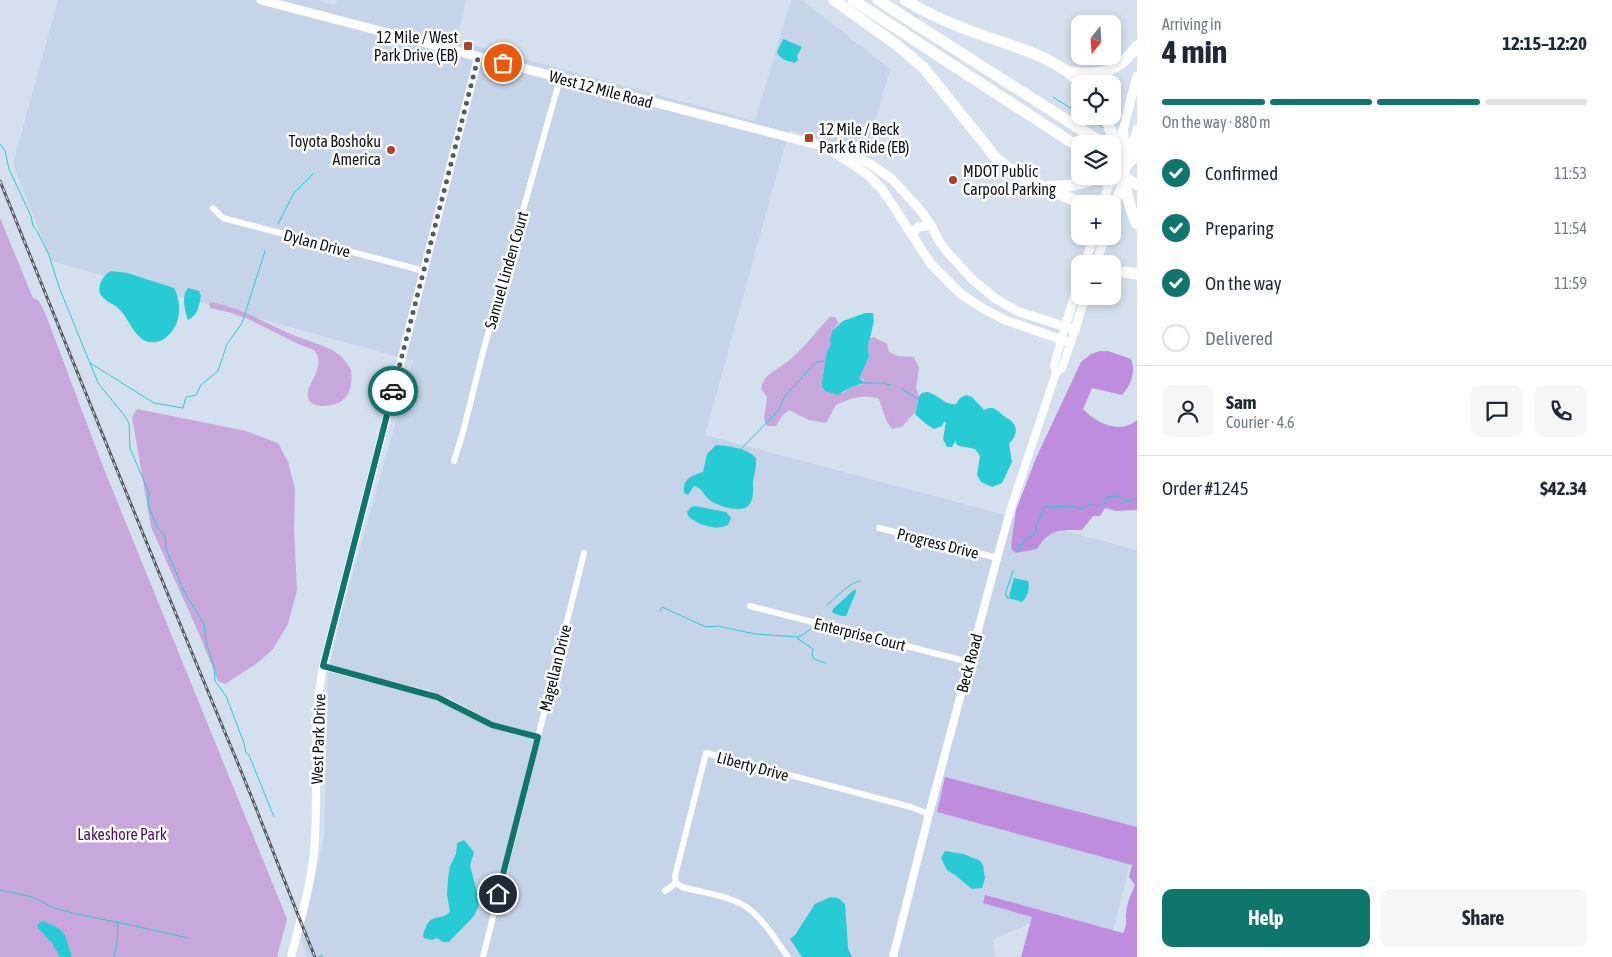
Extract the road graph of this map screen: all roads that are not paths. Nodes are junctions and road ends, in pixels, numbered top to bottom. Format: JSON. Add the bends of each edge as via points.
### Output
{"nodes":[{"id":1,"x":260,"y":0,"type":"edge"},
{"id":2,"x":834,"y":0,"type":"edge"},
{"id":3,"x":853,"y":0,"type":"edge"},
{"id":4,"x":878,"y":0,"type":"edge"},
{"id":5,"x":905,"y":0,"type":"edge"},
{"id":6,"x":1137,"y":46,"type":"edge"},
{"id":7,"x":478,"y":58,"type":"junction"},
{"id":8,"x":1070,"y":72,"type":"junction"},
{"id":9,"x":1073,"y":75,"type":"edge"},
{"id":10,"x":1137,"y":76,"type":"edge"},
{"id":11,"x":560,"y":79,"type":"junction"},
{"id":12,"x":1123,"y":132,"type":"joint"},
{"id":13,"x":1136,"y":134,"type":"edge"},
{"id":14,"x":1090,"y":135,"type":"edge"},
{"id":15,"x":1071,"y":142,"type":"edge"},
{"id":16,"x":825,"y":146,"type":"junction"},
{"id":17,"x":1121,"y":146,"type":"edge"},
{"id":18,"x":1137,"y":154,"type":"edge"},
{"id":19,"x":1121,"y":162,"type":"edge"},
{"id":20,"x":1121,"y":165,"type":"edge"},
{"id":21,"x":1121,"y":170,"type":"edge"},
{"id":22,"x":893,"y":180,"type":"junction"},
{"id":23,"x":1026,"y":180,"type":"junction"},
{"id":24,"x":1121,"y":181,"type":"edge"},
{"id":25,"x":1076,"y":185,"type":"edge"},
{"id":26,"x":1137,"y":186,"type":"edge"},
{"id":27,"x":882,"y":189,"type":"junction"},
{"id":28,"x":1124,"y":195,"type":"junction"},
{"id":29,"x":1071,"y":199,"type":"edge"},
{"id":30,"x":1121,"y":200,"type":"edge"},
{"id":31,"x":213,"y":208,"type":"dead end"},
{"id":32,"x":1137,"y":224,"type":"edge"},
{"id":33,"x":931,"y":225,"type":"junction"},
{"id":34,"x":912,"y":234,"type":"junction"},
{"id":35,"x":424,"y":271,"type":"junction"},
{"id":36,"x":1121,"y":272,"type":"edge"},
{"id":37,"x":1137,"y":274,"type":"edge"},
{"id":38,"x":1072,"y":305,"type":"edge"},
{"id":39,"x":1082,"y":305,"type":"edge"},
{"id":40,"x":1065,"y":327,"type":"junction"},
{"id":41,"x":1075,"y":330,"type":"junction"},
{"id":42,"x":1061,"y":340,"type":"junction"},
{"id":43,"x":1071,"y":343,"type":"junction"},
{"id":44,"x":1056,"y":373,"type":"junction"},
{"id":45,"x":454,"y":462,"type":"dead end"},
{"id":46,"x":879,"y":528,"type":"dead end"},
{"id":47,"x":584,"y":553,"type":"dead end"},
{"id":48,"x":997,"y":558,"type":"junction"},
{"id":49,"x":750,"y":606,"type":"dead end"},
{"id":50,"x":969,"y":662,"type":"junction"},
{"id":51,"x":323,"y":666,"type":"junction"},
{"id":52,"x":538,"y":737,"type":"junction"},
{"id":53,"x":928,"y":814,"type":"junction"},
{"id":54,"x":676,"y":883,"type":"junction"},
{"id":55,"x":665,"y":891,"type":"dead end"},
{"id":56,"x":291,"y":957,"type":"edge"},
{"id":57,"x":482,"y":957,"type":"edge"},
{"id":58,"x":788,"y":957,"type":"edge"},
{"id":59,"x":893,"y":957,"type":"edge"}],
"edges":[{"from":1,"to":7,"type":"main road","name":"West 12 Mile Road"},
{"from":2,"to":23,"type":"highway","via":[[924,68],[996,158]]},
{"from":3,"to":15,"type":"highway"},
{"from":4,"to":14,"type":"highway"},
{"from":5,"to":8,"type":"highway","via":[[966,30],[1039,56]]},
{"from":6,"to":8,"type":"highway","via":[[1115,68],[1093,74]]},
{"from":7,"to":11,"type":"main road","name":"West 12 Mile Road"},
{"from":7,"to":35,"type":"street","name":"West Park Drive"},
{"from":8,"to":9,"type":"highway"},
{"from":10,"to":12,"type":"main road"},
{"from":11,"to":16,"type":"main road","name":"West 12 Mile Road"},
{"from":11,"to":45,"type":"street","name":"Samuel Linden Court"},
{"from":12,"to":17,"type":"highway"},
{"from":13,"to":19,"type":"highway"},
{"from":16,"to":22,"type":"main road","name":"West 12 Mile Road","via":[[849,153]]},
{"from":16,"to":27,"type":"main road","name":"West 12 Mile Road","via":[[867,174]]},
{"from":18,"to":20,"type":"highway"},
{"from":21,"to":26,"type":"highway"},
{"from":22,"to":27,"type":"main road","via":[[891,186]]},
{"from":22,"to":33,"type":"main road","name":"West 12 Mile Road"},
{"from":23,"to":25,"type":"highway","via":[[1045,186]]},
{"from":23,"to":29,"type":"highway"},
{"from":24,"to":28,"type":"highway"},
{"from":27,"to":34,"type":"main road","name":"West 12 Mile Road"},
{"from":28,"to":30,"type":"main road"},
{"from":28,"to":32,"type":"highway"},
{"from":31,"to":35,"type":"street","name":"Dylan Drive","via":[[224,218]]},
{"from":33,"to":34,"type":"main road","via":[[918,227]]},
{"from":33,"to":40,"type":"main road","name":"West 12 Mile Road","via":[[949,254],[996,299],[1017,311]]},
{"from":34,"to":42,"type":"main road","name":"West 12 Mile Road","via":[[931,264],[961,294],[1005,320]]},
{"from":35,"to":51,"type":"street","name":"West Park Drive"},
{"from":36,"to":37,"type":"highway"},
{"from":38,"to":40,"type":"main road","name":"Beck Road"},
{"from":39,"to":41,"type":"main road","name":"Beck Road"},
{"from":40,"to":41,"type":"main road","name":"West 12 Mile Road"},
{"from":40,"to":42,"type":"street","name":"Beck Road"},
{"from":41,"to":43,"type":"street","name":"Beck Road"},
{"from":42,"to":43,"type":"main road","name":"West 12 Mile Road"},
{"from":42,"to":44,"type":"street","name":"Beck Road","via":[[1054,365]]},
{"from":43,"to":44,"type":"street","name":"Beck Road","via":[[1062,368]]},
{"from":44,"to":48,"type":"street","name":"Beck Road"},
{"from":46,"to":48,"type":"street","name":"Progress Drive"},
{"from":47,"to":52,"type":"street","name":"Magellan Drive"},
{"from":48,"to":50,"type":"street","name":"Beck Road"},
{"from":49,"to":50,"type":"street","name":"Enterprise Court"},
{"from":50,"to":53,"type":"street","name":"Beck Road"},
{"from":51,"to":52,"type":"street","via":[[437,697],[492,725]]},
{"from":51,"to":56,"type":"street","name":"West Park Drive","via":[[317,710],[314,852],[307,896]]},
{"from":52,"to":57,"type":"street","name":"Magellan Drive"},
{"from":53,"to":54,"type":"street","name":"Liberty Drive","via":[[706,753],[674,876]]},
{"from":53,"to":59,"type":"street","name":"Beck Road"},
{"from":54,"to":55,"type":"street"},
{"from":54,"to":58,"type":"street","via":[[744,905],[755,914]]}]}
